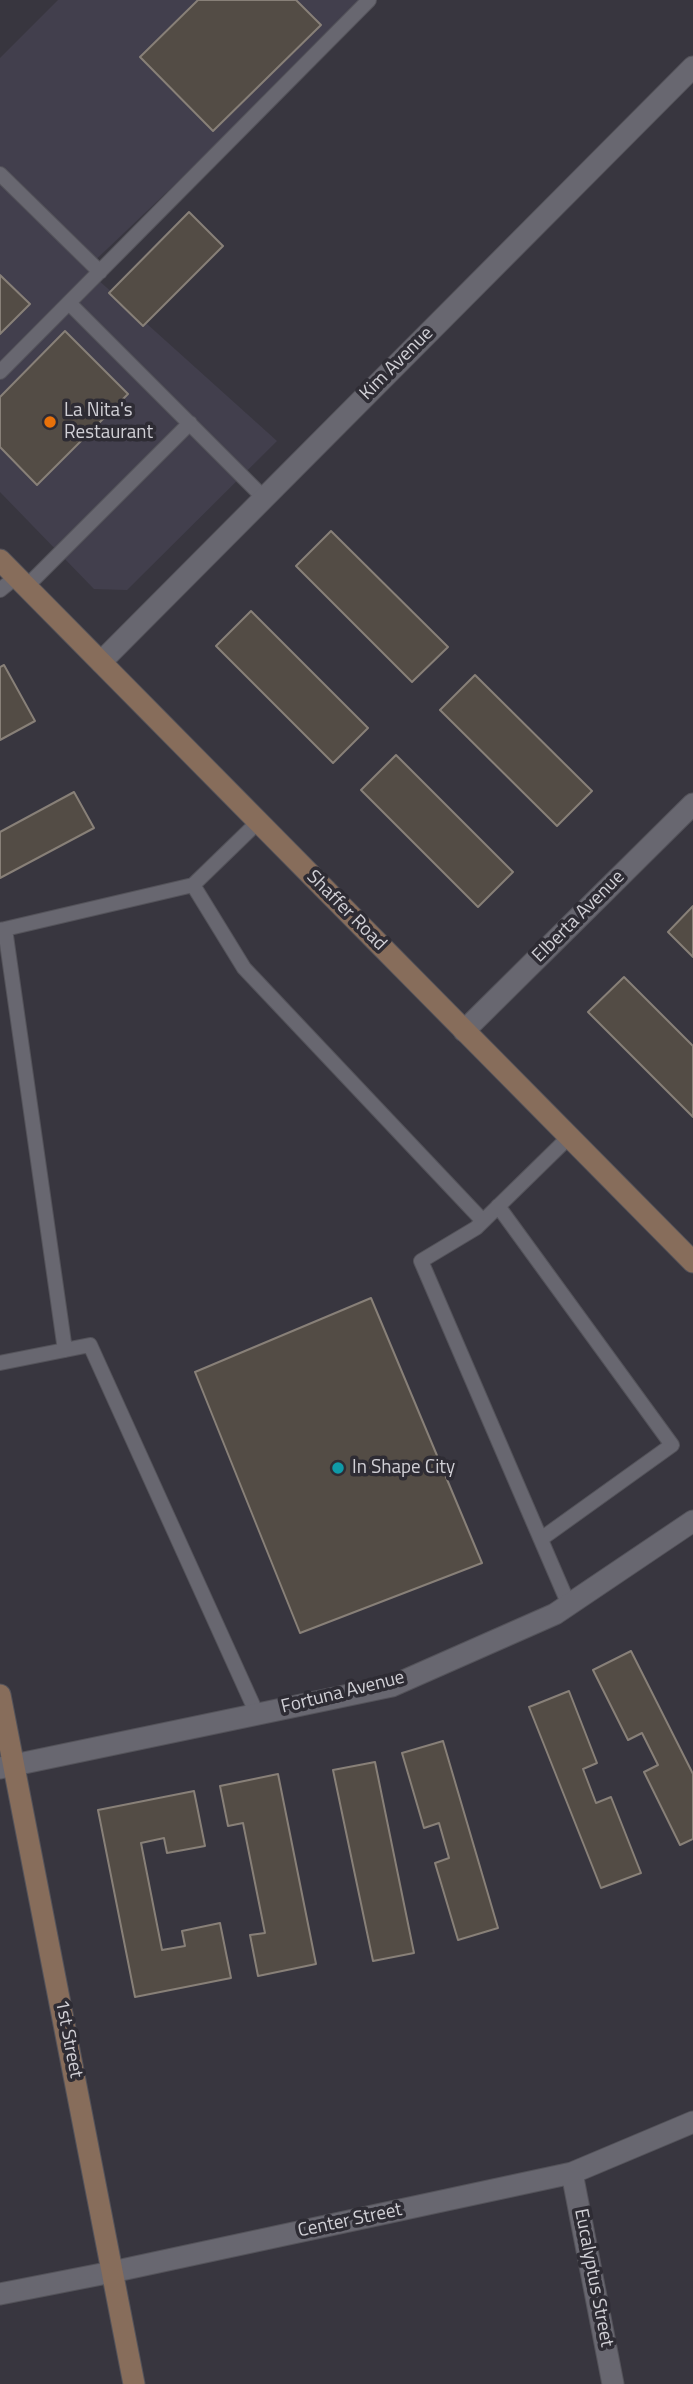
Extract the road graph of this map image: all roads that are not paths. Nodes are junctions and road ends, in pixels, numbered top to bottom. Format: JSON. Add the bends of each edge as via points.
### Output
{"nodes":[{"id":1,"x":369,"y":0,"type":"edge"},
{"id":2,"x":693,"y":67,"type":"edge"},
{"id":3,"x":0,"y":174,"type":"edge"},
{"id":4,"x":100,"y":272,"type":"junction"},
{"id":5,"x":69,"y":303,"type":"junction"},
{"id":6,"x":0,"y":372,"type":"edge"},
{"id":7,"x":190,"y":424,"type":"junction"},
{"id":8,"x":264,"y":498,"type":"junction"},
{"id":9,"x":0,"y":560,"type":"edge"},
{"id":10,"x":14,"y":584,"type":"edge"},
{"id":11,"x":101,"y":662,"type":"junction"},
{"id":12,"x":693,"y":804,"type":"edge"},
{"id":13,"x":258,"y":822,"type":"junction"},
{"id":14,"x":194,"y":885,"type":"junction"},
{"id":15,"x":2,"y":930,"type":"edge"},
{"id":16,"x":464,"y":1031,"type":"junction"},
{"id":17,"x":569,"y":1137,"type":"junction"},
{"id":18,"x":498,"y":1206,"type":"junction"},
{"id":19,"x":483,"y":1221,"type":"junction"},
{"id":20,"x":693,"y":1262,"type":"edge"},
{"id":21,"x":65,"y":1350,"type":"junction"},
{"id":22,"x":0,"y":1363,"type":"edge"},
{"id":23,"x":693,"y":1521,"type":"edge"},
{"id":24,"x":541,"y":1539,"type":"junction"},
{"id":25,"x":569,"y":1605,"type":"junction"},
{"id":26,"x":0,"y":1695,"type":"edge"},
{"id":27,"x":257,"y":1714,"type":"junction"},
{"id":28,"x":7,"y":1766,"type":"edge"},
{"id":29,"x":693,"y":2122,"type":"edge"},
{"id":30,"x":572,"y":2173,"type":"junction"},
{"id":31,"x":112,"y":2272,"type":"junction"},
{"id":32,"x":0,"y":2294,"type":"edge"},
{"id":33,"x":134,"y":2384,"type":"edge"},
{"id":34,"x":613,"y":2384,"type":"edge"}],
"edges":[{"from":1,"to":4,"type":"lane"},
{"from":2,"to":8,"type":"street","name":"Kim Avenue"},
{"from":3,"to":4,"type":"lane"},
{"from":4,"to":5,"type":"lane"},
{"from":5,"to":6,"type":"lane"},
{"from":5,"to":7,"type":"lane"},
{"from":7,"to":8,"type":"lane"},
{"from":7,"to":10,"type":"lane"},
{"from":8,"to":11,"type":"street","name":"Kim Avenue"},
{"from":9,"to":10,"type":"main road","name":"Shaffer Road"},
{"from":10,"to":11,"type":"main road","name":"Shaffer Road"},
{"from":11,"to":13,"type":"main road","name":"Shaffer Road"},
{"from":12,"to":16,"type":"street","name":"Elberta Avenue"},
{"from":13,"to":14,"type":"lane"},
{"from":13,"to":16,"type":"main road","name":"Shaffer Road"},
{"from":14,"to":15,"type":"lane"},
{"from":14,"to":19,"type":"lane","via":[[244,968]]},
{"from":15,"to":21,"type":"lane"},
{"from":16,"to":17,"type":"main road","name":"Shaffer Road"},
{"from":17,"to":18,"type":"lane"},
{"from":17,"to":20,"type":"main road","name":"Shaffer Road"},
{"from":18,"to":19,"type":"lane"},
{"from":18,"to":24,"type":"lane","via":[[671,1445]]},
{"from":19,"to":24,"type":"lane","via":[[421,1261]]},
{"from":21,"to":22,"type":"lane"},
{"from":21,"to":27,"type":"lane","via":[[90,1345]]},
{"from":23,"to":25,"type":"street","name":"Fortuna Avenue"},
{"from":24,"to":25,"type":"lane"},
{"from":25,"to":27,"type":"street","name":"Fortuna Avenue","via":[[392,1686]]},
{"from":26,"to":28,"type":"main road","name":"1st Street"},
{"from":27,"to":28,"type":"street","name":"Fortuna Avenue"},
{"from":28,"to":31,"type":"main road","name":"1st Street"},
{"from":29,"to":30,"type":"street","name":"Center Street"},
{"from":30,"to":31,"type":"street","name":"Center Street"},
{"from":30,"to":34,"type":"street","name":"Eucalyptus Street"},
{"from":31,"to":32,"type":"street","name":"Center Street"},
{"from":31,"to":33,"type":"main road","name":"1st Street"}]}
